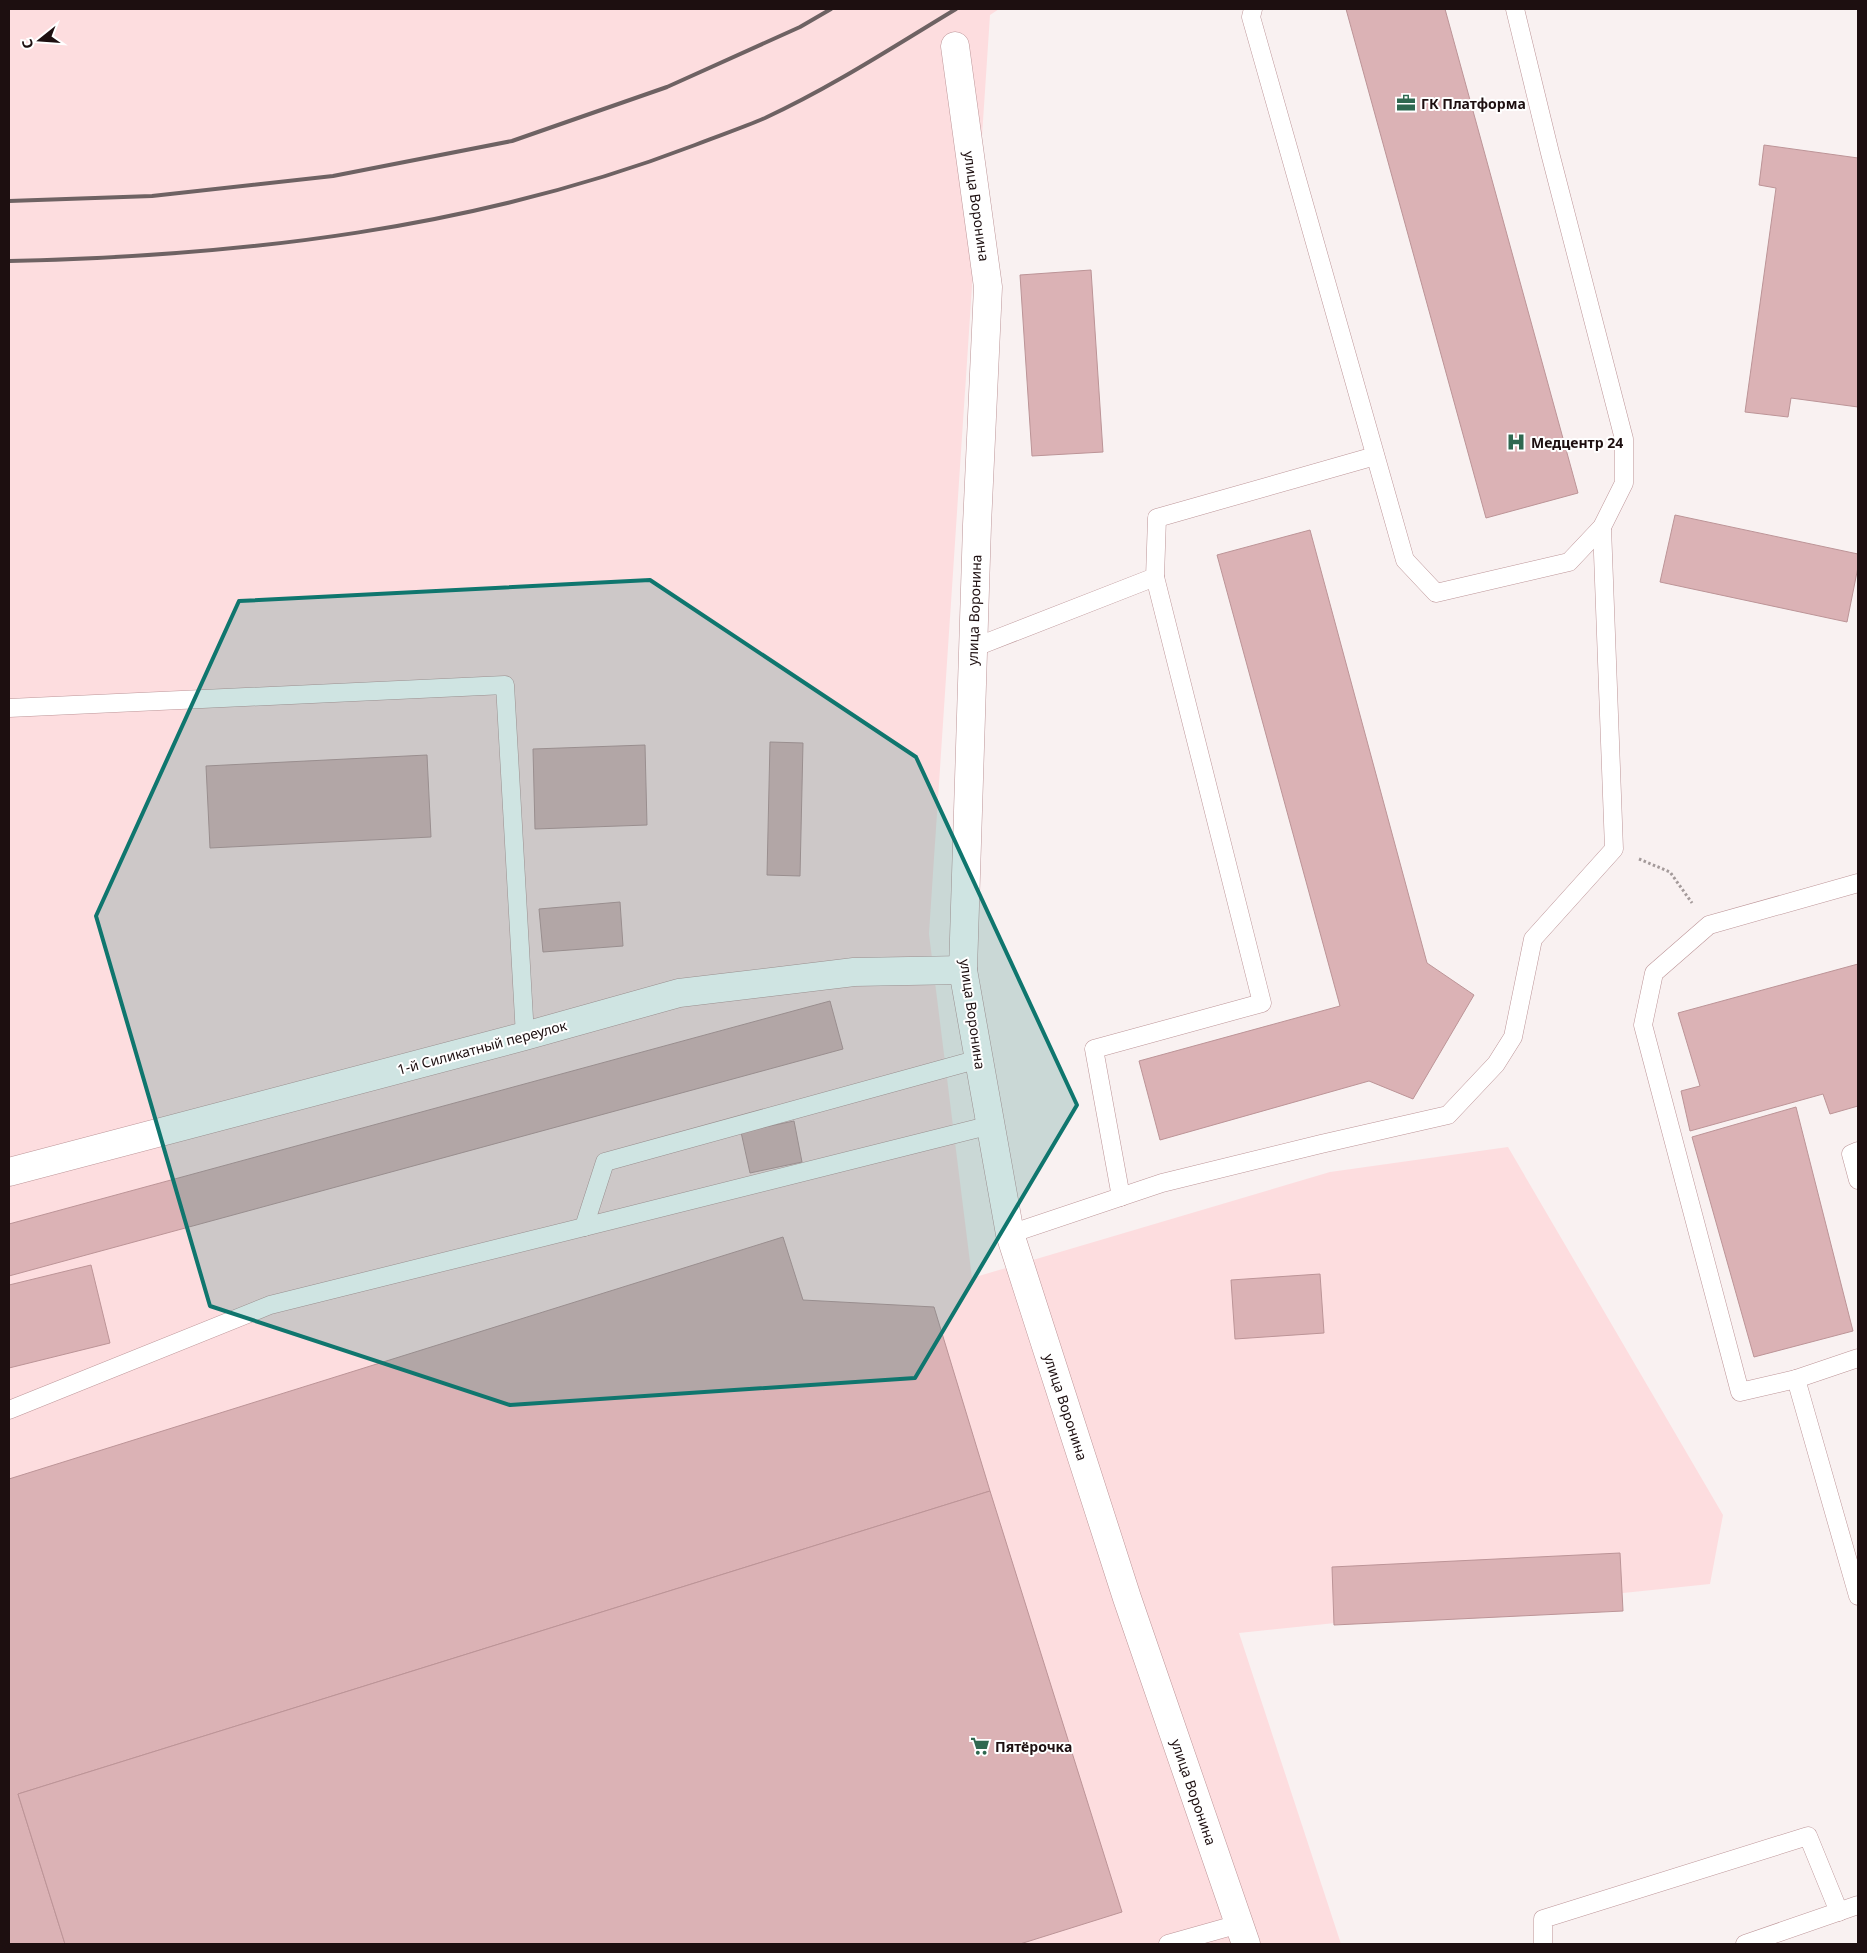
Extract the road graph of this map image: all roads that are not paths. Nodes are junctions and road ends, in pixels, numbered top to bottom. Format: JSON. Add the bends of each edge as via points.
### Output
{"nodes":[{"id":1,"x":1253,"y":9,"type":"edge"},
{"id":2,"x":1515,"y":9,"type":"edge"},
{"id":3,"x":955,"y":46,"type":"dead end"},
{"id":4,"x":1375,"y":456,"type":"junction"},
{"id":5,"x":1602,"y":527,"type":"junction"},
{"id":6,"x":1155,"y":577,"type":"junction"},
{"id":7,"x":973,"y":648,"type":"junction"},
{"id":8,"x":9,"y":708,"type":"edge"},
{"id":9,"x":1858,"y":883,"type":"edge"},
{"id":10,"x":963,"y":970,"type":"junction"},
{"id":11,"x":525,"y":1036,"type":"junction"},
{"id":12,"x":979,"y":1059,"type":"junction"},
{"id":13,"x":991,"y":1125,"type":"junction"},
{"id":14,"x":1858,"y":1151,"type":"edge"},
{"id":15,"x":9,"y":1172,"type":"edge"},
{"id":16,"x":1858,"y":1180,"type":"edge"},
{"id":17,"x":1121,"y":1197,"type":"junction"},
{"id":18,"x":584,"y":1228,"type":"junction"},
{"id":19,"x":1010,"y":1234,"type":"junction"},
{"id":20,"x":1858,"y":1358,"type":"edge"},
{"id":21,"x":1796,"y":1379,"type":"junction"},
{"id":22,"x":9,"y":1410,"type":"edge"},
{"id":23,"x":1858,"y":1596,"type":"edge"},
{"id":24,"x":1858,"y":1905,"type":"edge"},
{"id":25,"x":1839,"y":1912,"type":"junction"},
{"id":26,"x":1243,"y":1934,"type":"edge"},
{"id":27,"x":1168,"y":1944,"type":"edge"},
{"id":28,"x":1543,"y":1944,"type":"edge"},
{"id":29,"x":1745,"y":1944,"type":"edge"}],
"edges":[{"from":1,"to":4,"type":"lane","via":[[1251,17]]},
{"from":2,"to":5,"type":"lane","via":[[1624,439],[1624,484]]},
{"from":3,"to":7,"type":"street","name":"улица Воронина","via":[[988,287]]},
{"from":4,"to":5,"type":"lane","via":[[1405,560],[1436,593],[1569,562]]},
{"from":4,"to":6,"type":"lane","via":[[1157,518]]},
{"from":5,"to":17,"type":"lane","via":[[1614,849],[1533,940],[1513,1036],[1496,1064],[1448,1115],[1190,1176]]},
{"from":6,"to":7,"type":"lane"},
{"from":6,"to":17,"type":"lane","via":[[1262,1003],[1094,1049]]},
{"from":7,"to":10,"type":"street","name":"улица Воронина"},
{"from":8,"to":11,"type":"lane","via":[[506,686]]},
{"from":9,"to":21,"type":"lane","via":[[1709,925],[1654,973],[1643,1025],[1740,1392]]},
{"from":10,"to":11,"type":"street","name":"1-й Силикатный переулок","via":[[854,972],[679,993]]},
{"from":10,"to":12,"type":"street","name":"улица Воронина"},
{"from":11,"to":15,"type":"street","name":"1-й Силикатный переулок"},
{"from":12,"to":13,"type":"street","name":"улица Воронина"},
{"from":12,"to":18,"type":"lane","via":[[605,1162]]},
{"from":13,"to":18,"type":"lane"},
{"from":13,"to":19,"type":"street","name":"улица Воронина"},
{"from":14,"to":16,"type":"lane","via":[[1851,1154]]},
{"from":17,"to":19,"type":"lane"},
{"from":18,"to":22,"type":"lane","via":[[270,1305]]},
{"from":19,"to":26,"type":"street","name":"улица Воронина","via":[[1124,1588]]},
{"from":20,"to":21,"type":"lane"},
{"from":21,"to":23,"type":"lane"},
{"from":24,"to":25,"type":"lane"},
{"from":25,"to":28,"type":"lane","via":[[1808,1836],[1543,1920]]},
{"from":25,"to":29,"type":"lane"},
{"from":26,"to":27,"type":"lane"}]}
